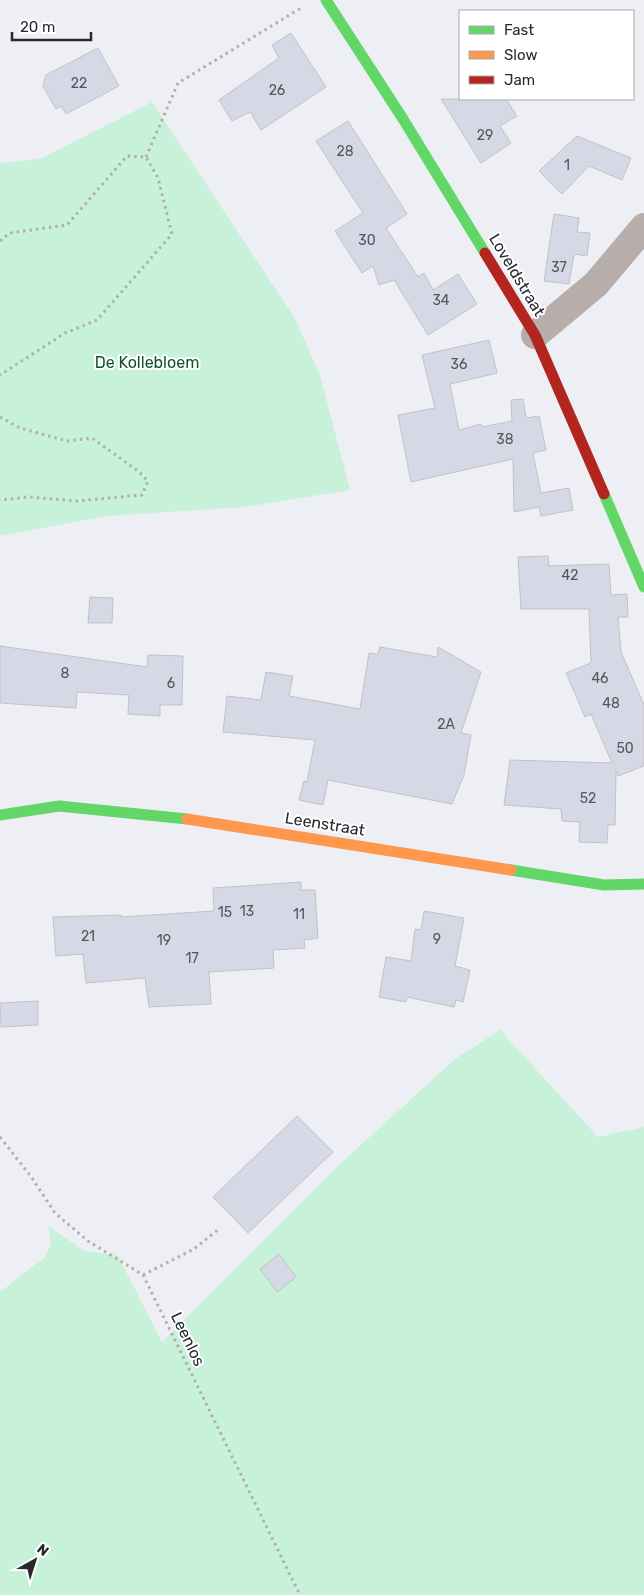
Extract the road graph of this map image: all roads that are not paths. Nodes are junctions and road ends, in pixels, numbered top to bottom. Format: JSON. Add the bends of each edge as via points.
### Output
{"nodes":[{"id":1,"x":326,"y":0,"type":"edge"},
{"id":2,"x":644,"y":227,"type":"edge"},
{"id":3,"x":535,"y":335,"type":"junction"},
{"id":4,"x":644,"y":587,"type":"edge"},
{"id":5,"x":0,"y":815,"type":"edge"},
{"id":6,"x":644,"y":884,"type":"edge"}],
"edges":[{"from":1,"to":3,"type":"street","name":"Loveldstraat"},
{"from":2,"to":3,"type":"street","via":[[596,284]]},
{"from":3,"to":4,"type":"street","name":"Loveldstraat"},
{"from":5,"to":6,"type":"street","name":"Leenstraat","via":[[59,806],[159,814],[604,885]]}]}
